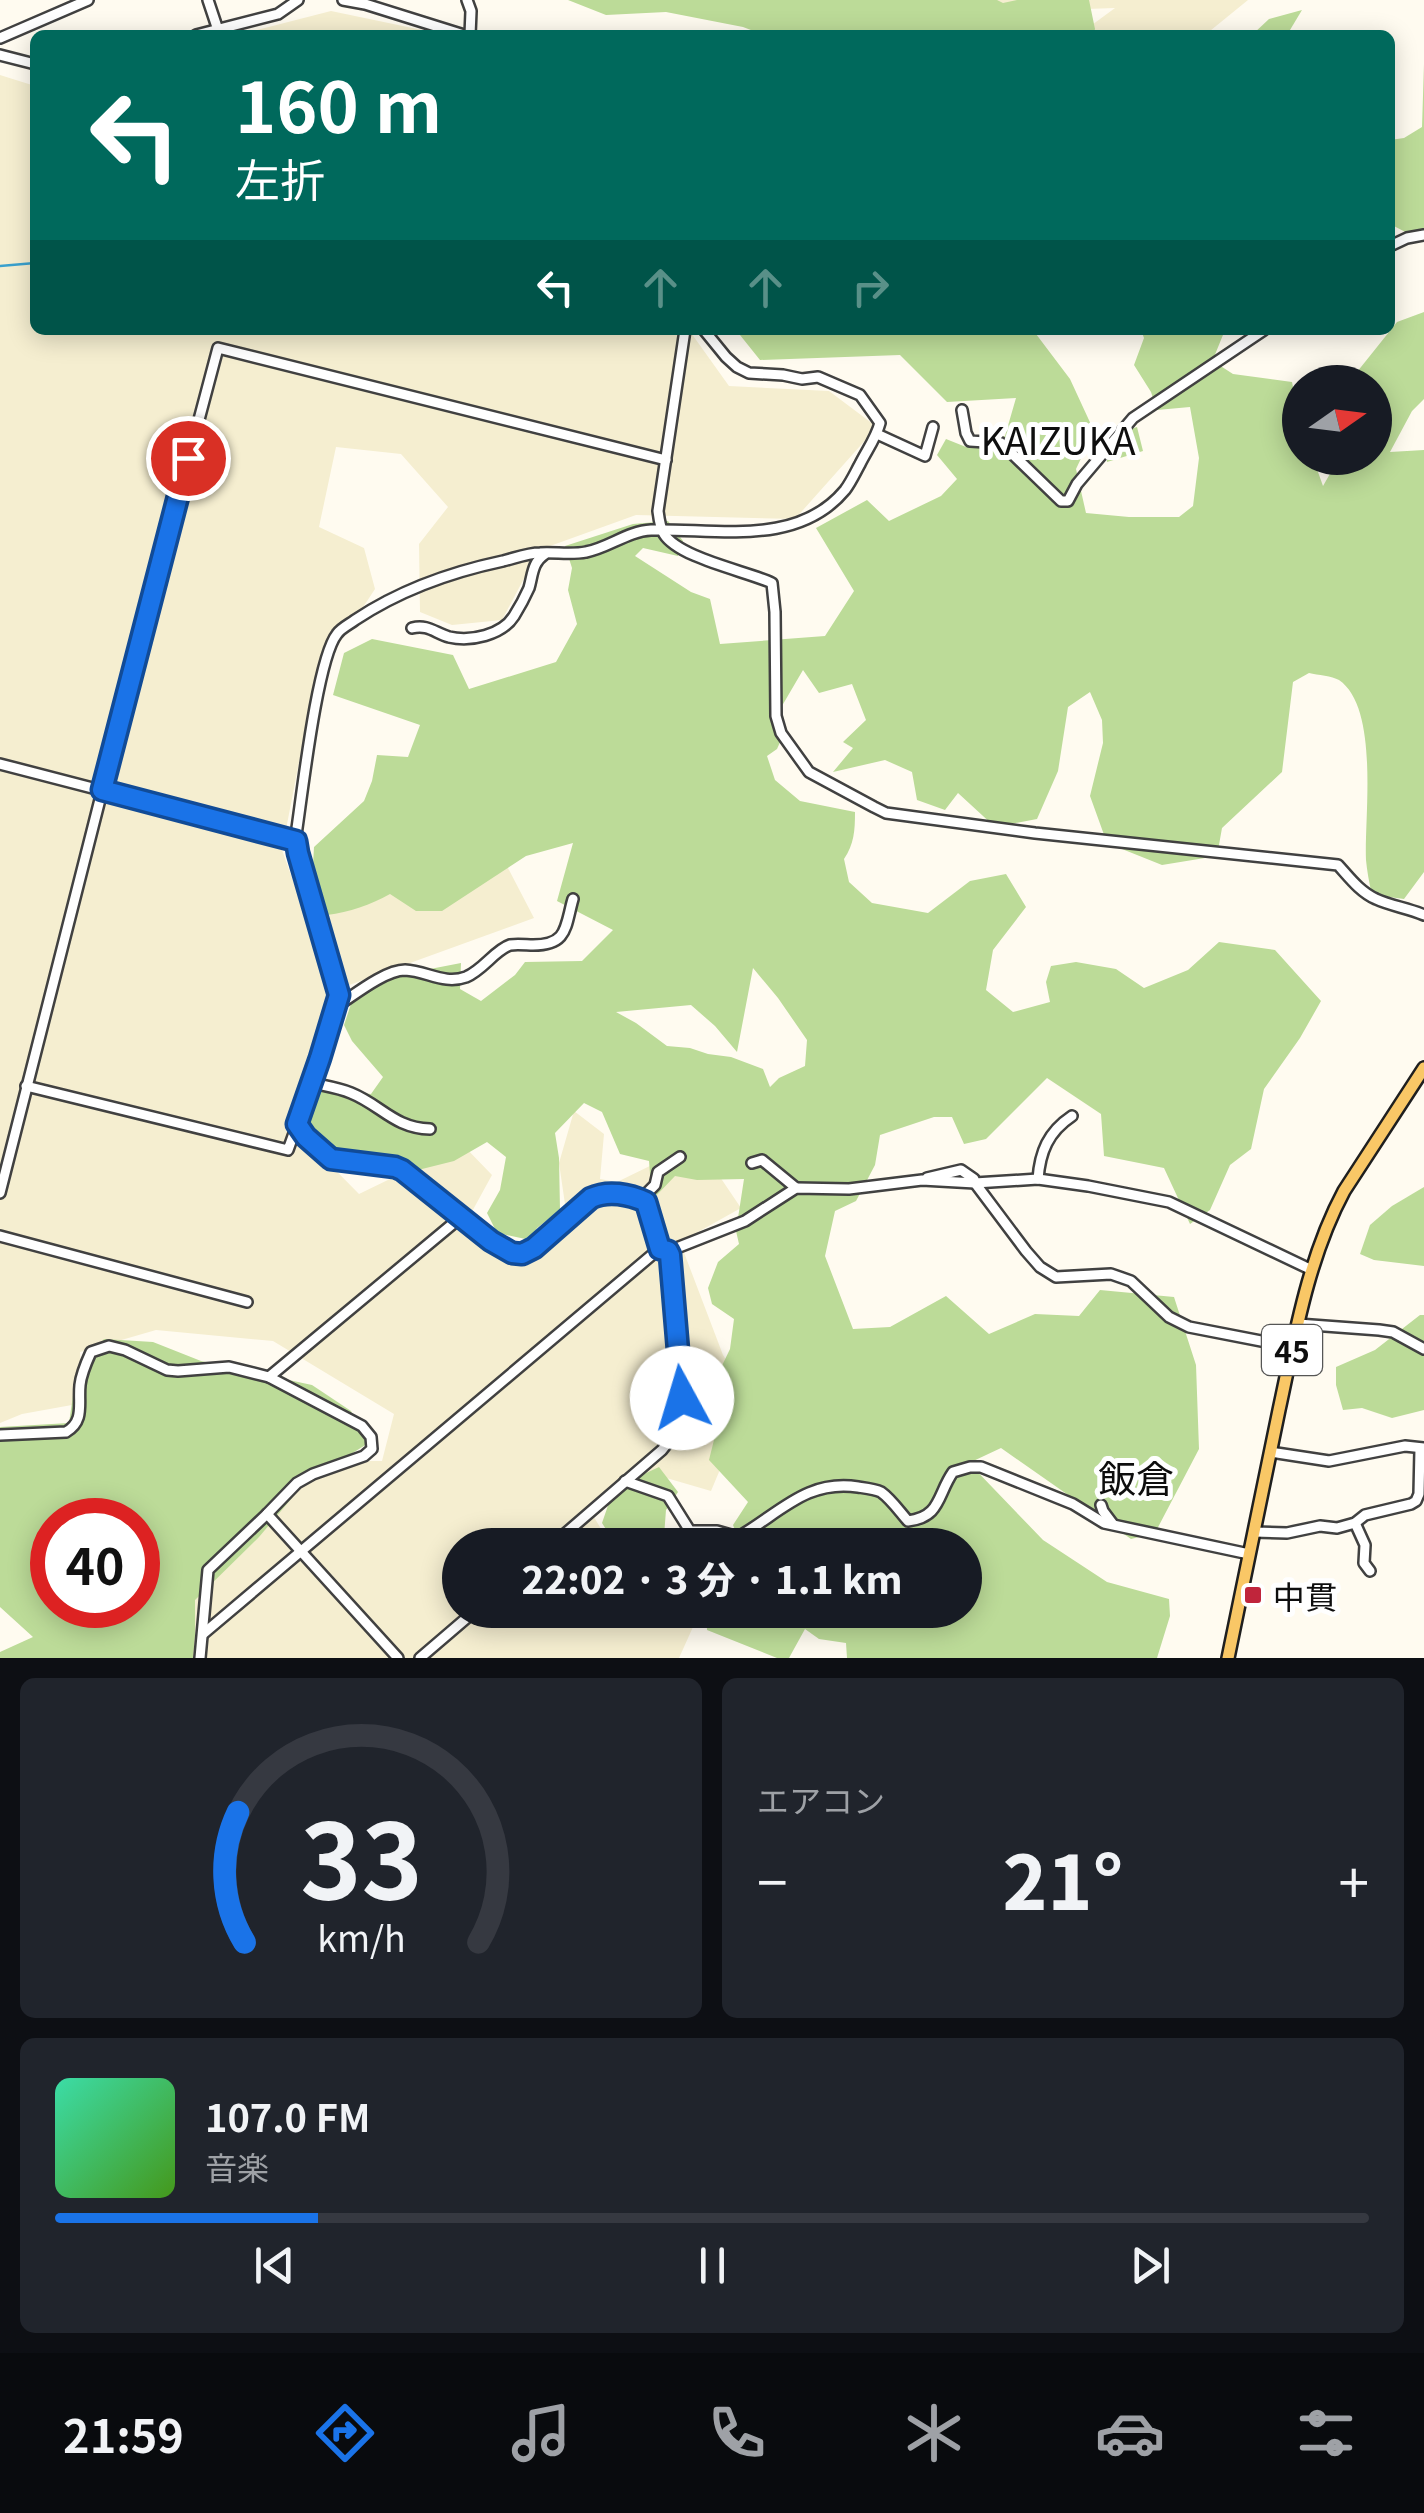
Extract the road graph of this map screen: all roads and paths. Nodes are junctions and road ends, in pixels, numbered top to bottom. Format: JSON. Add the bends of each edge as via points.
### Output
{"nodes":[{"id":1,"x":88,"y":0,"type":"edge"},
{"id":2,"x":208,"y":0,"type":"edge"},
{"id":3,"x":298,"y":0,"type":"edge"},
{"id":4,"x":344,"y":0,"type":"edge"},
{"id":5,"x":467,"y":0,"type":"edge"},
{"id":6,"x":218,"y":30,"type":"joint"},
{"id":7,"x":451,"y":30,"type":"edge"},
{"id":8,"x":468,"y":30,"type":"edge"},
{"id":9,"x":0,"y":38,"type":"edge"},
{"id":10,"x":0,"y":52,"type":"edge"},
{"id":11,"x":30,"y":62,"type":"edge"},
{"id":12,"x":1424,"y":235,"type":"edge"},
{"id":13,"x":1395,"y":244,"type":"edge"},
{"id":14,"x":685,"y":335,"type":"edge"},
{"id":15,"x":708,"y":335,"type":"edge"},
{"id":16,"x":1257,"y":335,"type":"edge"},
{"id":17,"x":962,"y":410,"type":"dead end"},
{"id":18,"x":934,"y":427,"type":"dead end"},
{"id":19,"x":877,"y":434,"type":"junction"},
{"id":20,"x":666,"y":460,"type":"junction"},
{"id":21,"x":662,"y":532,"type":"junction"},
{"id":22,"x":544,"y":554,"type":"junction"},
{"id":23,"x":412,"y":628,"type":"dead end"},
{"id":24,"x":0,"y":764,"type":"edge"},
{"id":25,"x":102,"y":790,"type":"junction"},
{"id":26,"x":296,"y":841,"type":"junction"},
{"id":27,"x":573,"y":899,"type":"dead end"},
{"id":28,"x":1424,"y":916,"type":"edge"},
{"id":29,"x":337,"y":1006,"type":"junction"},
{"id":30,"x":1424,"y":1068,"type":"edge"},
{"id":31,"x":312,"y":1084,"type":"junction"},
{"id":32,"x":26,"y":1086,"type":"junction"},
{"id":33,"x":1072,"y":1116,"type":"dead end"},
{"id":34,"x":297,"y":1124,"type":"junction"},
{"id":35,"x":430,"y":1129,"type":"dead end"},
{"id":36,"x":680,"y":1157,"type":"dead end"},
{"id":37,"x":752,"y":1163,"type":"dead end"},
{"id":38,"x":1038,"y":1180,"type":"junction"},
{"id":39,"x":974,"y":1184,"type":"junction"},
{"id":40,"x":796,"y":1188,"type":"junction"},
{"id":41,"x":0,"y":1192,"type":"edge"},
{"id":42,"x":641,"y":1199,"type":"junction"},
{"id":43,"x":461,"y":1216,"type":"junction"},
{"id":44,"x":0,"y":1236,"type":"edge"},
{"id":45,"x":664,"y":1250,"type":"junction"},
{"id":46,"x":1312,"y":1270,"type":"junction"},
{"id":47,"x":247,"y":1302,"type":"dead end"},
{"id":48,"x":1298,"y":1324,"type":"junction"},
{"id":49,"x":1292,"y":1347,"type":"junction"},
{"id":50,"x":1424,"y":1350,"type":"edge"},
{"id":51,"x":269,"y":1376,"type":"junction"},
{"id":52,"x":0,"y":1435,"type":"edge"},
{"id":53,"x":1422,"y":1449,"type":"edge"},
{"id":54,"x":1270,"y":1452,"type":"junction"},
{"id":55,"x":625,"y":1482,"type":"junction"},
{"id":56,"x":1102,"y":1504,"type":"dead end"},
{"id":57,"x":267,"y":1514,"type":"junction"},
{"id":58,"x":1354,"y":1523,"type":"junction"},
{"id":59,"x":1114,"y":1525,"type":"junction"},
{"id":60,"x":572,"y":1528,"type":"edge"},
{"id":61,"x":1254,"y":1532,"type":"junction"},
{"id":62,"x":301,"y":1552,"type":"junction"},
{"id":63,"x":1249,"y":1554,"type":"junction"},
{"id":64,"x":1370,"y":1570,"type":"dead end"},
{"id":65,"x":455,"y":1628,"type":"edge"},
{"id":66,"x":202,"y":1635,"type":"junction"},
{"id":67,"x":200,"y":1658,"type":"edge"},
{"id":68,"x":398,"y":1658,"type":"edge"},
{"id":69,"x":420,"y":1658,"type":"edge"},
{"id":70,"x":1228,"y":1658,"type":"edge"}],
"edges":[{"from":1,"to":9,"type":"street"},
{"from":2,"to":6,"type":"street"},
{"from":3,"to":6,"type":"street","via":[[278,14]]},
{"from":4,"to":7,"type":"street"},
{"from":5,"to":8,"type":"street"},
{"from":10,"to":11,"type":"street"},
{"from":12,"to":13,"type":"street"},
{"from":14,"to":20,"type":"street"},
{"from":15,"to":19,"type":"street","via":[[749,373],[818,377],[860,395],[880,423]]},
{"from":16,"to":17,"type":"street","via":[[1133,418],[1068,501],[1001,444],[970,441]]},
{"from":18,"to":19,"type":"street","via":[[924,456]]},
{"from":19,"to":21,"type":"street","via":[[845,490],[804,521],[739,533]]},
{"from":20,"to":21,"type":"street","via":[[658,511]]},
{"from":20,"to":25,"type":"street","via":[[218,348]]},
{"from":21,"to":22,"type":"street","via":[[582,553]]},
{"from":21,"to":28,"type":"street","via":[[703,559],[772,583],[781,733],[810,772],[860,800],[886,813],[1338,865],[1376,899]]},
{"from":22,"to":23,"type":"street","via":[[512,621],[501,630],[453,638],[421,625]]},
{"from":22,"to":26,"type":"street","via":[[448,575],[338,632],[319,690]]},
{"from":24,"to":25,"type":"street"},
{"from":25,"to":26,"type":"street"},
{"from":25,"to":32,"type":"street"},
{"from":26,"to":29,"type":"street"},
{"from":27,"to":29,"type":"street","via":[[563,934],[550,945],[511,945],[464,978],[394,972]]},
{"from":29,"to":31,"type":"street"},
{"from":30,"to":46,"type":"main road","number":"45","via":[[1344,1191]]},
{"from":31,"to":34,"type":"street"},
{"from":31,"to":35,"type":"street","via":[[355,1094],[401,1124]]},
{"from":32,"to":34,"type":"street","via":[[288,1150]]},
{"from":32,"to":41,"type":"street"},
{"from":33,"to":38,"type":"street","via":[[1058,1125],[1040,1156]]},
{"from":34,"to":43,"type":"street","via":[[331,1159],[395,1167]]},
{"from":36,"to":42,"type":"street","via":[[658,1172]]},
{"from":37,"to":40,"type":"street","via":[[762,1160]]},
{"from":38,"to":39,"type":"street"},
{"from":38,"to":46,"type":"street","via":[[1169,1202]]},
{"from":39,"to":40,"type":"street","via":[[922,1180]]},
{"from":39,"to":49,"type":"street","via":[[1056,1278],[1111,1274],[1131,1281],[1189,1327]]},
{"from":40,"to":45,"type":"street","via":[[745,1221]]},
{"from":42,"to":43,"type":"street","via":[[602,1193],[591,1198],[522,1254],[506,1251]]},
{"from":42,"to":45,"type":"street"},
{"from":43,"to":51,"type":"street"},
{"from":44,"to":47,"type":"street"},
{"from":45,"to":55,"type":"street","via":[[682,1409],[673,1436]]},
{"from":45,"to":62,"type":"street"},
{"from":46,"to":48,"type":"main road","number":"45"},
{"from":48,"to":49,"type":"main road","number":"45"},
{"from":48,"to":50,"type":"street","via":[[1392,1332]]},
{"from":49,"to":54,"type":"main road","number":"45"},
{"from":51,"to":52,"type":"street","via":[[229,1367],[167,1370],[109,1346],[91,1352],[85,1365],[73,1429]]},
{"from":51,"to":57,"type":"street","via":[[362,1426],[373,1443],[364,1456],[297,1483]]},
{"from":53,"to":54,"type":"street","via":[[1405,1446],[1329,1461]]},
{"from":53,"to":58,"type":"street","via":[[1416,1500]]},
{"from":54,"to":61,"type":"main road","number":"45"},
{"from":55,"to":59,"type":"street","via":[[668,1496],[690,1530],[738,1537],[808,1491],[828,1486],[880,1491],[908,1521],[921,1519],[932,1514],[953,1472],[981,1467]]},
{"from":55,"to":60,"type":"street"},
{"from":56,"to":59,"type":"street"},
{"from":57,"to":62,"type":"street"},
{"from":57,"to":66,"type":"street","via":[[208,1570]]},
{"from":58,"to":61,"type":"street"},
{"from":58,"to":64,"type":"street"},
{"from":59,"to":63,"type":"street"},
{"from":61,"to":63,"type":"main road","number":"45"},
{"from":62,"to":66,"type":"street"},
{"from":62,"to":68,"type":"street"},
{"from":63,"to":70,"type":"main road","number":"45"},
{"from":65,"to":69,"type":"street"},
{"from":66,"to":67,"type":"street"}]}
